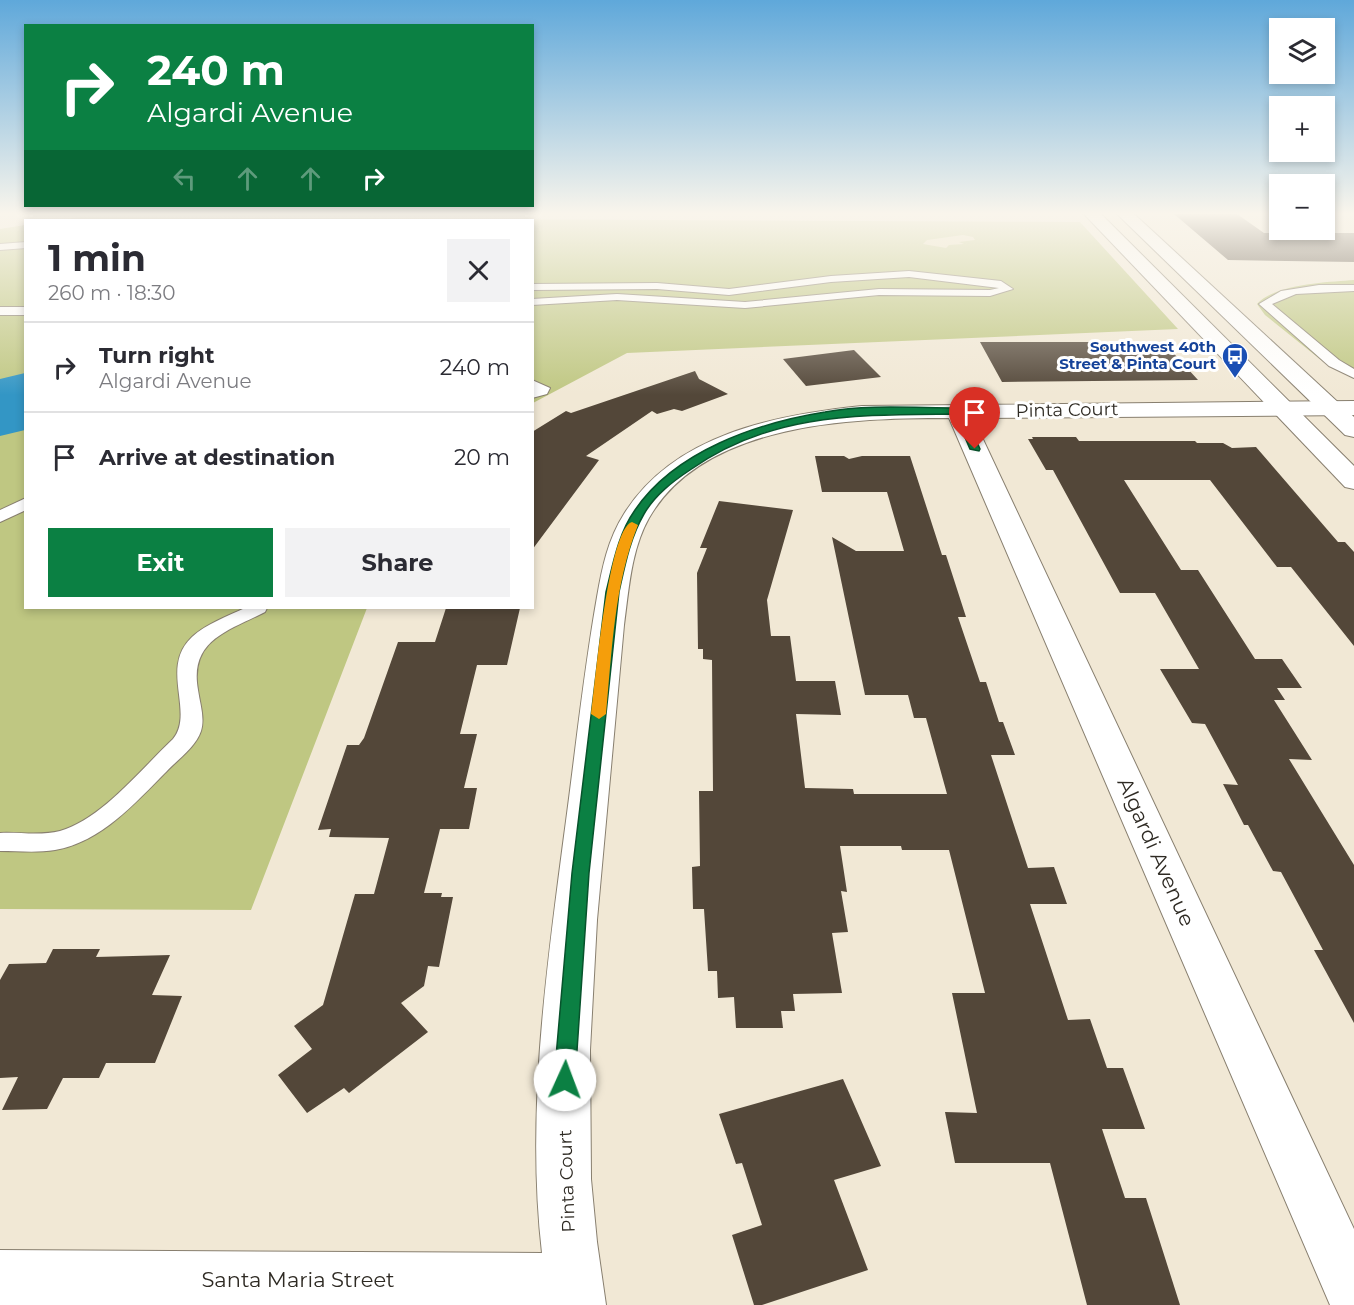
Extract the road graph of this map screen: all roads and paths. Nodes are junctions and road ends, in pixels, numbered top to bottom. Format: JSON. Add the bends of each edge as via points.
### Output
{"nodes":[{"id":1,"x":1151,"y":274,"type":"edge"},
{"id":2,"x":1191,"y":274,"type":"edge"},
{"id":3,"x":534,"y":287,"type":"edge"},
{"id":4,"x":1354,"y":288,"type":"edge"},
{"id":5,"x":534,"y":302,"type":"edge"},
{"id":6,"x":0,"y":311,"type":"edge"},
{"id":7,"x":24,"y":311,"type":"edge"},
{"id":8,"x":1354,"y":374,"type":"edge"},
{"id":9,"x":534,"y":385,"type":"edge"},
{"id":10,"x":534,"y":393,"type":"edge"},
{"id":11,"x":1283,"y":409,"type":"junction"},
{"id":12,"x":958,"y":411,"type":"junction"},
{"id":13,"x":1346,"y":416,"type":"edge"},
{"id":14,"x":1354,"y":481,"type":"edge"},
{"id":15,"x":24,"y":504,"type":"edge"},
{"id":16,"x":0,"y":517,"type":"edge"},
{"id":17,"x":256,"y":609,"type":"edge"},
{"id":18,"x":0,"y":842,"type":"edge"},
{"id":19,"x":0,"y":1280,"type":"edge"},
{"id":20,"x":1354,"y":1293,"type":"edge"},
{"id":21,"x":575,"y":1294,"type":"edge"}],
"edges":[{"from":1,"to":11,"type":"street"},
{"from":2,"to":13,"type":"street"},
{"from":3,"to":5,"type":"lane","via":[[657,286],[729,292],[909,274],[984,281],[1007,289],[990,293],[879,292],[745,305],[617,297]]},
{"from":4,"to":8,"type":"lane","via":[[1299,291],[1274,296],[1265,304],[1334,363]]},
{"from":6,"to":7,"type":"lane"},
{"from":9,"to":10,"type":"lane","via":[[543,388]]},
{"from":11,"to":12,"type":"street","name":"Pinta Court"},
{"from":11,"to":13,"type":"street","name":"Pinta Court"},
{"from":11,"to":14,"type":"street"},
{"from":12,"to":20,"type":"street","name":"Algardi Avenue"},
{"from":12,"to":21,"type":"street","name":"Pinta Court","via":[[825,415],[751,434],[709,451],[676,473],[650,499],[630,528],[612,592],[570,982],[564,1100],[567,1207]]},
{"from":15,"to":16,"type":"lane"},
{"from":17,"to":18,"type":"lane","via":[[197,643],[186,680],[193,721],[190,733],[115,807],[79,834],[63,840]]},
{"from":19,"to":21,"type":"street","name":"Santa Maria Street"}]}
